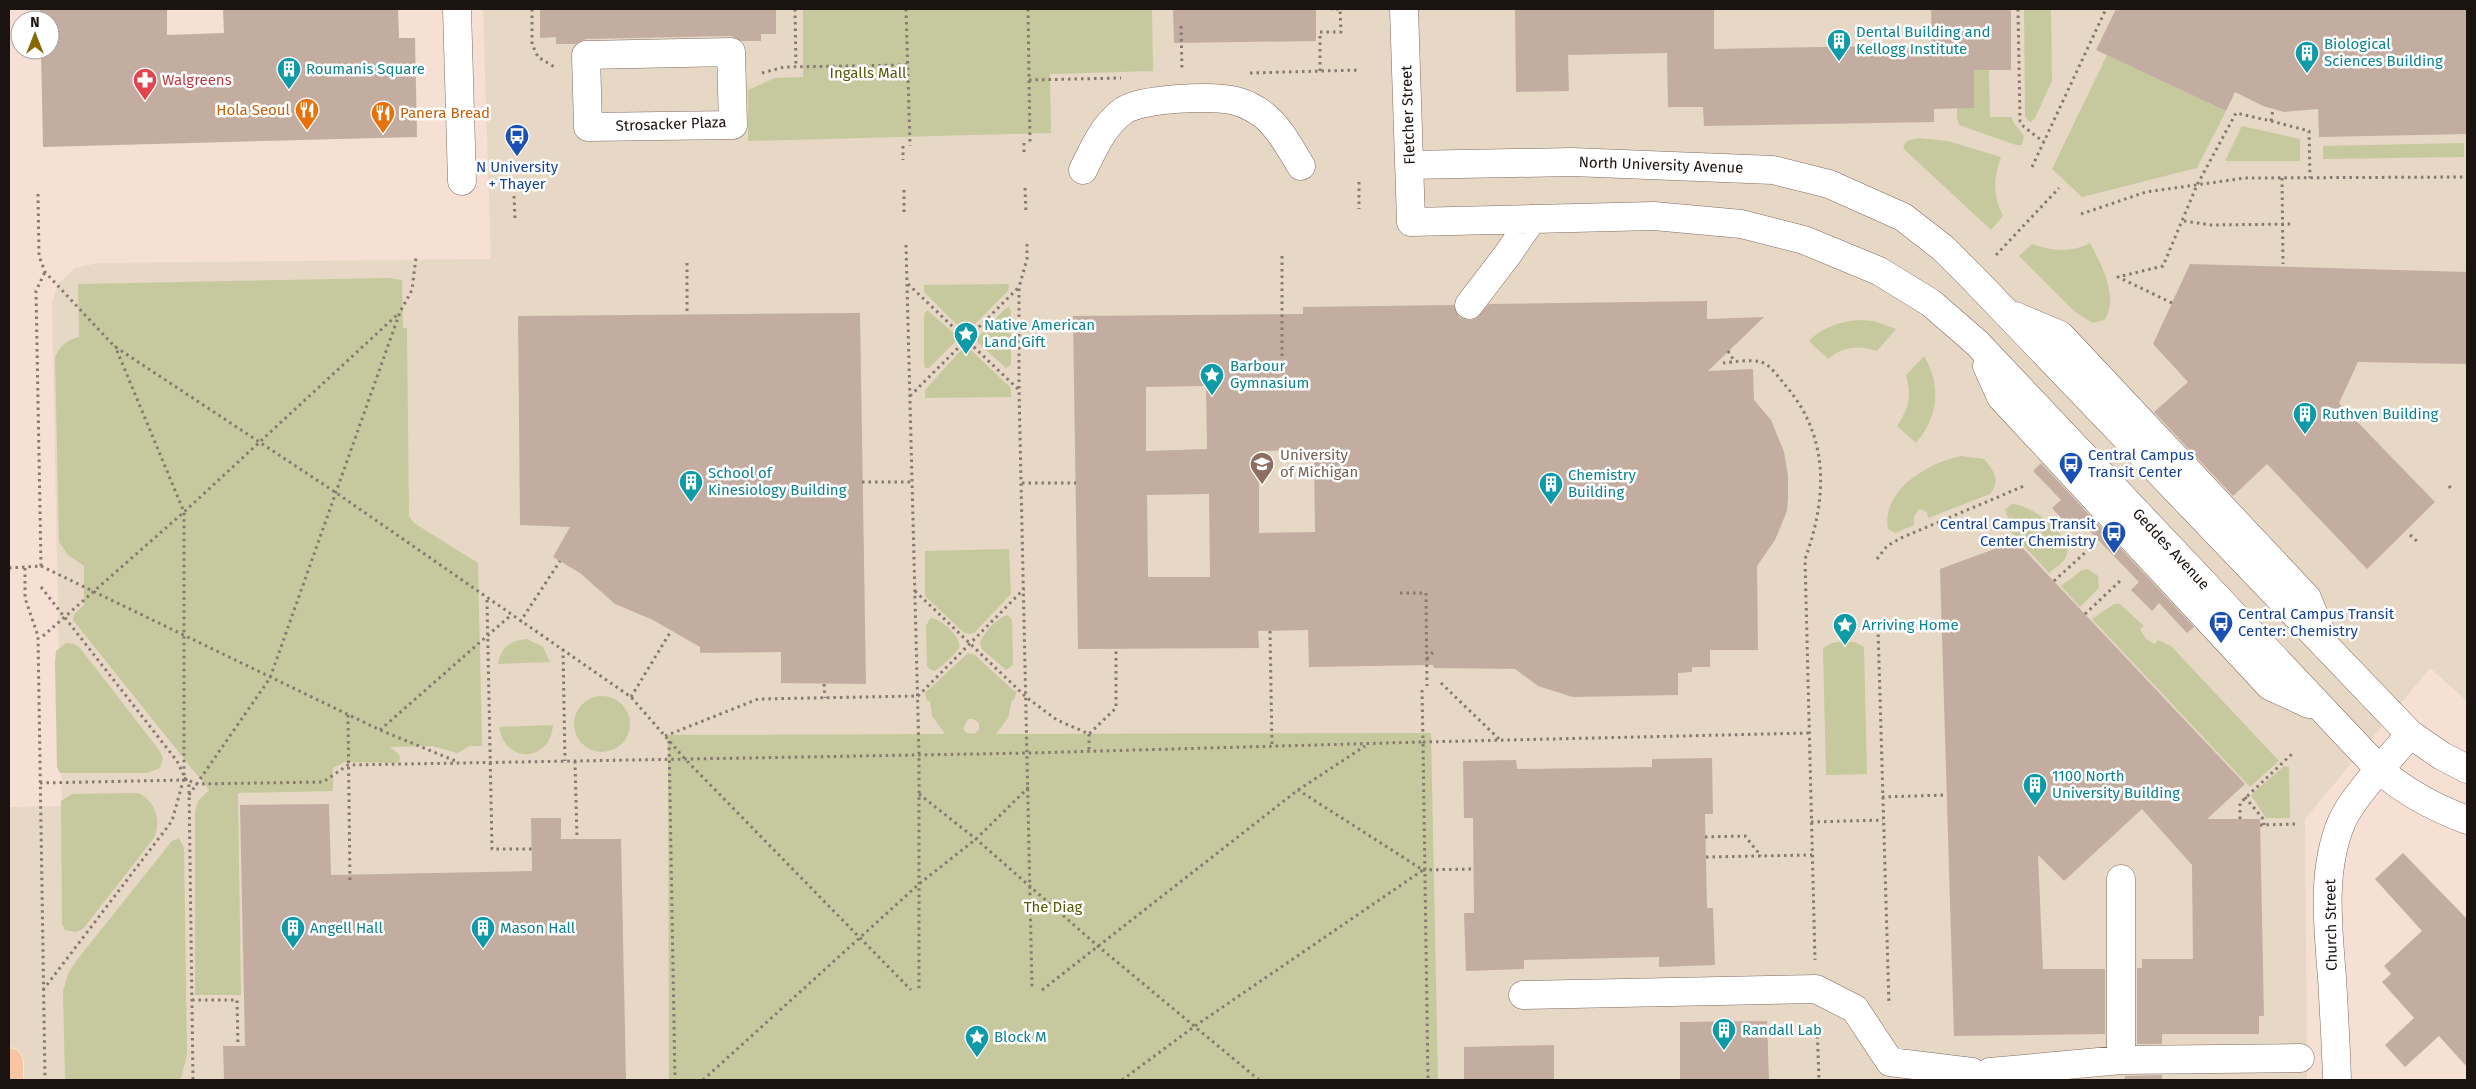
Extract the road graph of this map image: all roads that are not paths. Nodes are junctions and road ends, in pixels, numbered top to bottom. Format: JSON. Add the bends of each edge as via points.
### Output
{"nodes":[{"id":1,"x":457,"y":9,"type":"edge"},
{"id":2,"x":1404,"y":9,"type":"edge"},
{"id":3,"x":732,"y":80,"type":"joint"},
{"id":4,"x":1410,"y":165,"type":"junction"},
{"id":5,"x":1301,"y":166,"type":"dead end"},
{"id":6,"x":1083,"y":170,"type":"dead end"},
{"id":7,"x":462,"y":181,"type":"dead end"},
{"id":8,"x":1532,"y":219,"type":"junction"},
{"id":9,"x":1470,"y":305,"type":"dead end"},
{"id":10,"x":2410,"y":734,"type":"junction"},
{"id":11,"x":2467,"y":769,"type":"edge"},
{"id":12,"x":2380,"y":770,"type":"junction"},
{"id":13,"x":2467,"y":820,"type":"edge"},
{"id":14,"x":2121,"y":879,"type":"dead end"},
{"id":15,"x":1523,"y":994,"type":"dead end"},
{"id":16,"x":2300,"y":1058,"type":"dead end"},
{"id":17,"x":2121,"y":1060,"type":"junction"},
{"id":18,"x":9,"y":1062,"type":"edge"},
{"id":19,"x":9,"y":1080,"type":"edge"},
{"id":20,"x":2337,"y":1080,"type":"edge"}],
"edges":[{"from":1,"to":7,"type":"street"},
{"from":2,"to":4,"type":"street","name":"Fletcher Street"},
{"from":3,"to":3,"type":"street","name":"Strosacker Plaza","via":[[731,52],[586,55],[588,127],[733,125]]},
{"from":4,"to":8,"type":"street","name":"Fletcher Street","via":[[1411,222]]},
{"from":4,"to":10,"type":"street","name":"North University Avenue","via":[[1572,162],[1773,170],[1829,184],[1904,217],[1943,248],[2005,311]]},
{"from":5,"to":6,"type":"street","via":[[1266,116],[1236,101],[1218,99],[1142,102],[1124,110],[1101,133]]},
{"from":8,"to":9,"type":"street"},
{"from":8,"to":12,"type":"street","name":"Geddes Avenue","via":[[1654,216],[1741,224],[1804,240],[1879,271],[1931,303],[1977,343]]},
{"from":10,"to":11,"type":"street"},
{"from":10,"to":12,"type":"street","name":"Church Street"},
{"from":12,"to":13,"type":"street","name":"Geddes Avenue","via":[[2416,797]]},
{"from":12,"to":20,"type":"street","name":"Church Street","via":[[2343,820],[2331,858],[2328,927]]},
{"from":14,"to":17,"type":"street"},
{"from":15,"to":17,"type":"street","via":[[1816,989],[1855,1009],[1890,1062],[1981,1072]]},
{"from":16,"to":17,"type":"street"},
{"from":18,"to":19,"type":"main road"}]}
